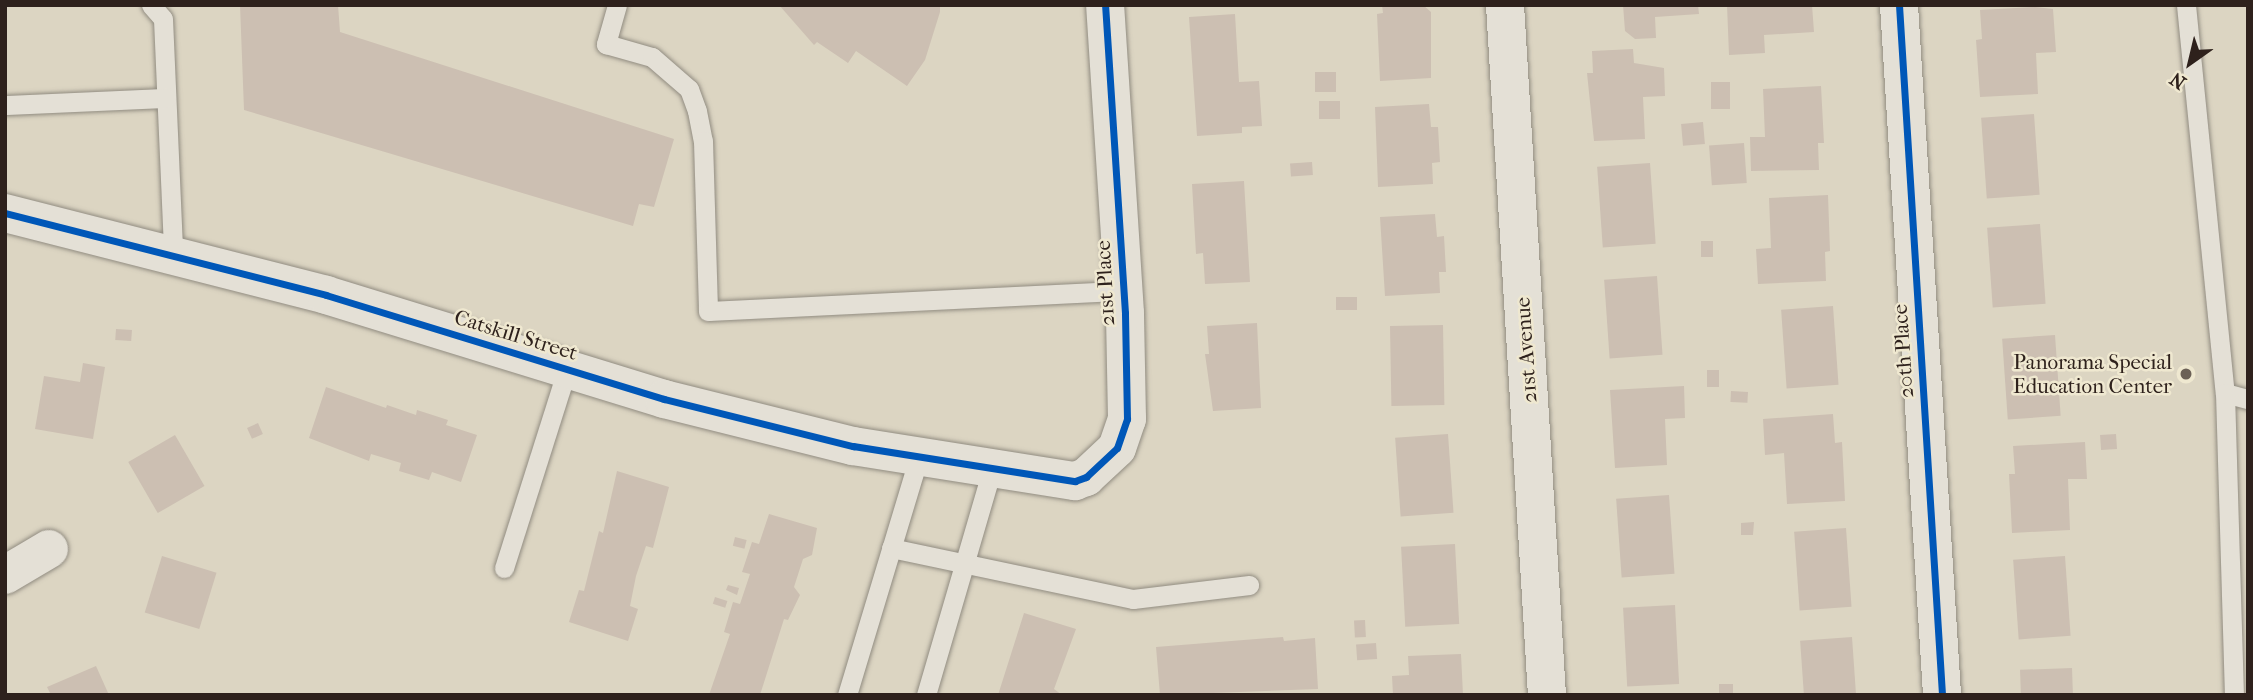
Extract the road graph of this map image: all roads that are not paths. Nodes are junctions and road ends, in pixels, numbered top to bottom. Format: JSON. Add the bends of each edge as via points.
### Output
{"nodes":[{"id":1,"x":151,"y":5,"type":"edge"},
{"id":2,"x":617,"y":5,"type":"edge"},
{"id":3,"x":1105,"y":5,"type":"edge"},
{"id":4,"x":1504,"y":5,"type":"edge"},
{"id":5,"x":1899,"y":5,"type":"edge"},
{"id":6,"x":2186,"y":5,"type":"edge"},
{"id":7,"x":166,"y":98,"type":"junction"},
{"id":8,"x":5,"y":105,"type":"edge"},
{"id":9,"x":5,"y":213,"type":"edge"},
{"id":10,"x":173,"y":252,"type":"junction"},
{"id":11,"x":1124,"y":291,"type":"junction"},
{"id":12,"x":567,"y":369,"type":"junction"},
{"id":13,"x":2225,"y":393,"type":"junction"},
{"id":14,"x":2248,"y":400,"type":"edge"},
{"id":15,"x":919,"y":457,"type":"junction"},
{"id":16,"x":1006,"y":471,"type":"junction"},
{"id":17,"x":891,"y":548,"type":"junction"},
{"id":18,"x":49,"y":549,"type":"dead end"},
{"id":19,"x":964,"y":564,"type":"junction"},
{"id":20,"x":504,"y":568,"type":"dead end"},
{"id":21,"x":5,"y":575,"type":"edge"},
{"id":22,"x":2239,"y":579,"type":"edge"},
{"id":23,"x":1249,"y":585,"type":"dead end"},
{"id":24,"x":847,"y":695,"type":"edge"},
{"id":25,"x":926,"y":695,"type":"edge"},
{"id":26,"x":1547,"y":695,"type":"edge"},
{"id":27,"x":1942,"y":695,"type":"edge"},
{"id":28,"x":2234,"y":695,"type":"edge"}],
"edges":[{"from":1,"to":7,"type":"lane","via":[[163,19]]},
{"from":2,"to":11,"type":"lane","via":[[606,44],[652,57],[689,89],[697,111],[703,141],[708,311]]},
{"from":3,"to":11,"type":"street","name":"21st Place"},
{"from":4,"to":26,"type":"street","name":"21st Avenue"},
{"from":5,"to":27,"type":"street","name":"20th Place"},
{"from":6,"to":13,"type":"lane"},
{"from":7,"to":8,"type":"lane"},
{"from":7,"to":10,"type":"lane"},
{"from":9,"to":10,"type":"street","name":"Catskill Street"},
{"from":10,"to":12,"type":"street","name":"Catskill Street"},
{"from":11,"to":16,"type":"street","name":"21st Place","via":[[1127,419],[1117,448],[1096,469],[1075,481]]},
{"from":12,"to":15,"type":"street","name":"Catskill Street","via":[[664,399],[853,446]]},
{"from":12,"to":20,"type":"lane"},
{"from":13,"to":14,"type":"lane"},
{"from":13,"to":22,"type":"lane"},
{"from":15,"to":16,"type":"street","name":"Catskill Street"},
{"from":15,"to":17,"type":"lane"},
{"from":16,"to":19,"type":"lane"},
{"from":17,"to":19,"type":"lane"},
{"from":17,"to":24,"type":"lane"},
{"from":18,"to":21,"type":"street"},
{"from":19,"to":23,"type":"lane","via":[[1133,599]]},
{"from":19,"to":25,"type":"lane"},
{"from":22,"to":28,"type":"lane"}]}
